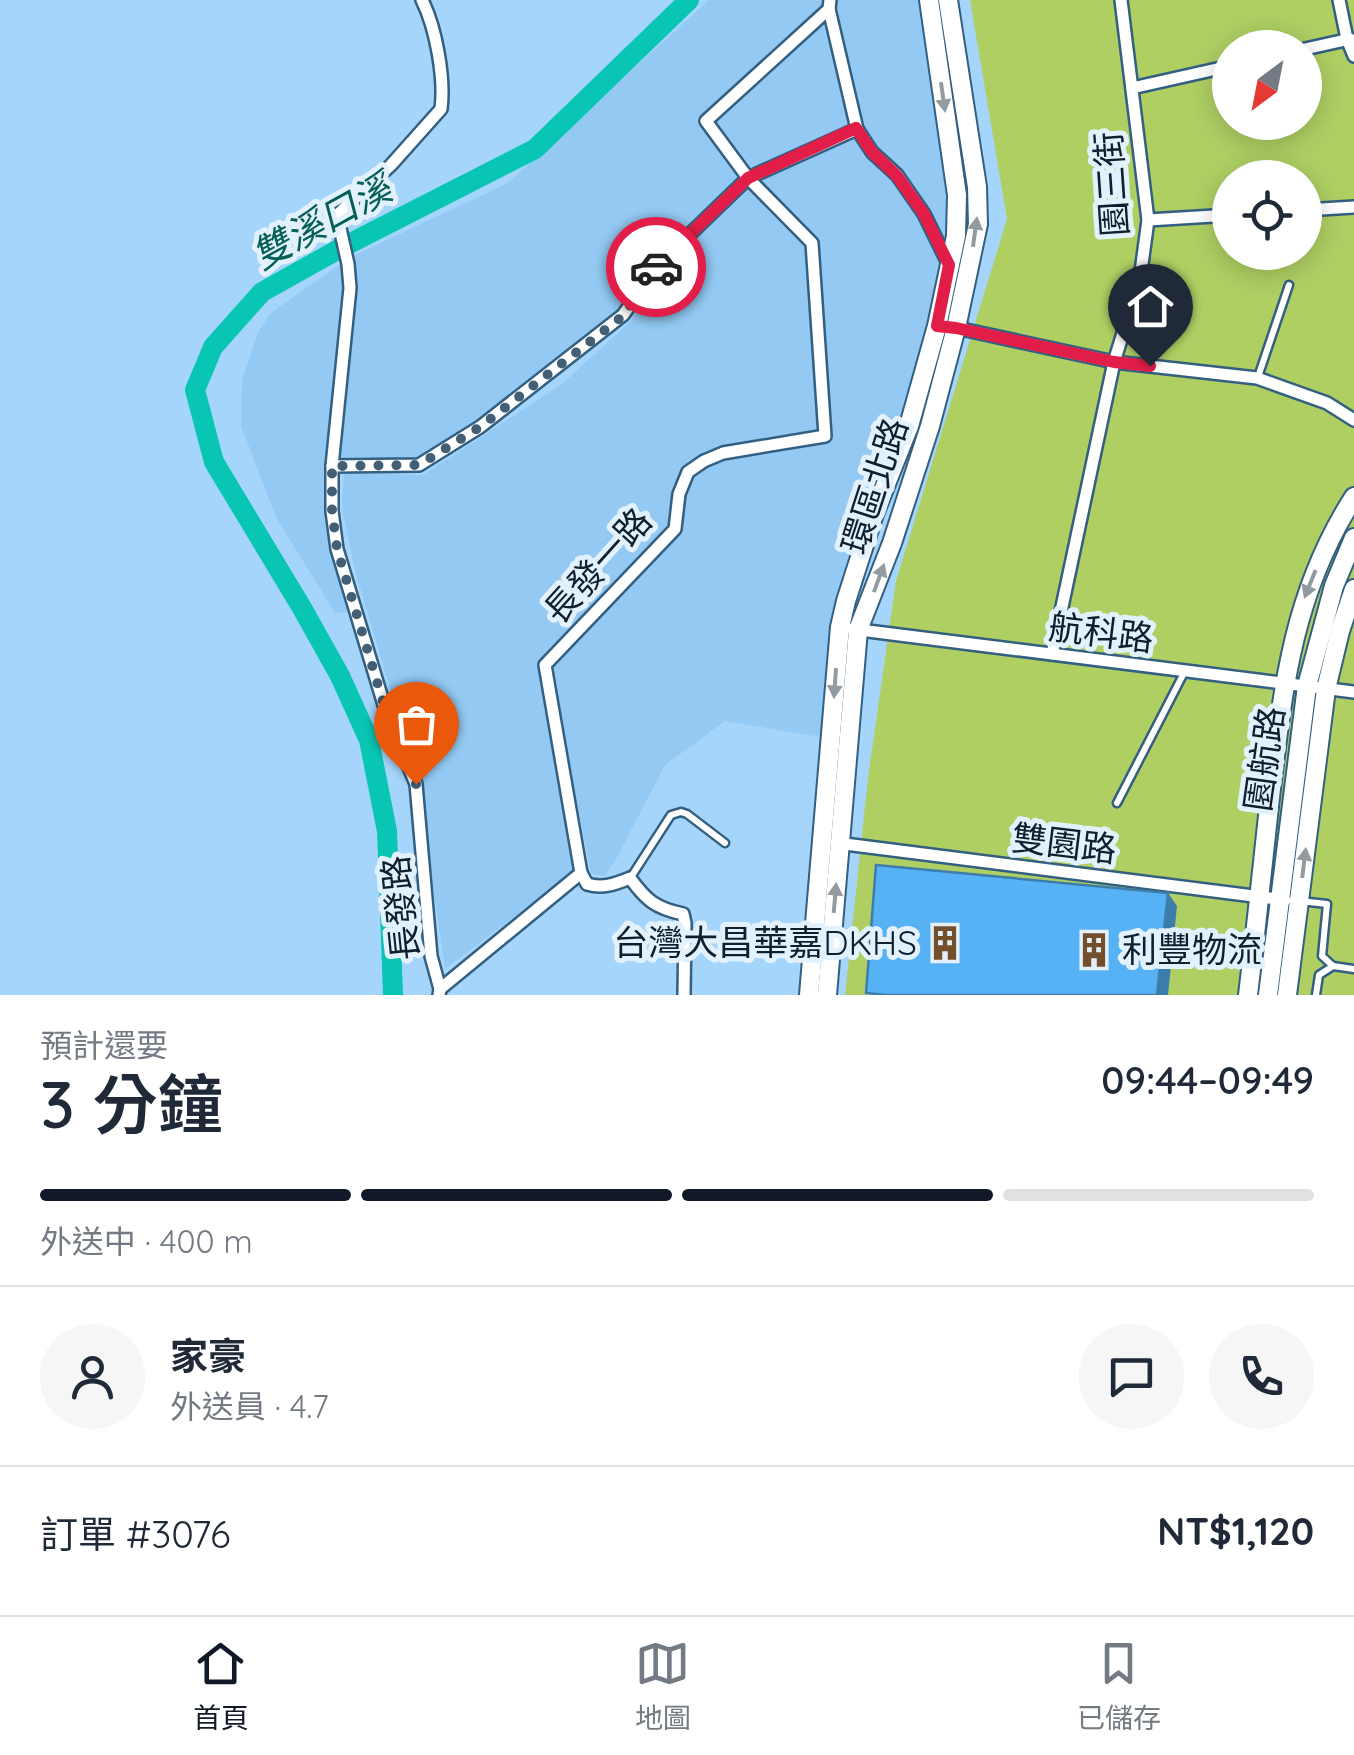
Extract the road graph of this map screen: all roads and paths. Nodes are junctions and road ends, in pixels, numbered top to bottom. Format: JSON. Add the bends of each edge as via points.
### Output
{"nodes":[{"id":1,"x":422,"y":0,"type":"edge"},
{"id":2,"x":929,"y":0,"type":"edge"},
{"id":3,"x":948,"y":0,"type":"edge"},
{"id":4,"x":1120,"y":0,"type":"edge"},
{"id":5,"x":1339,"y":0,"type":"edge"},
{"id":6,"x":830,"y":5,"type":"edge"},
{"id":7,"x":1350,"y":38,"type":"edge"},
{"id":8,"x":1322,"y":45,"type":"edge"},
{"id":9,"x":1354,"y":56,"type":"edge"},
{"id":10,"x":1212,"y":70,"type":"edge"},
{"id":11,"x":1132,"y":88,"type":"junction"},
{"id":12,"x":856,"y":128,"type":"junction"},
{"id":13,"x":748,"y":178,"type":"junction"},
{"id":14,"x":1354,"y":207,"type":"edge"},
{"id":15,"x":1322,"y":209,"type":"edge"},
{"id":16,"x":1212,"y":216,"type":"edge"},
{"id":17,"x":1148,"y":220,"type":"junction"},
{"id":18,"x":949,"y":265,"type":"junction"},
{"id":19,"x":1288,"y":284,"type":"dead end"},
{"id":20,"x":946,"y":327,"type":"junction"},
{"id":21,"x":1114,"y":362,"type":"junction"},
{"id":22,"x":1257,"y":378,"type":"junction"},
{"id":23,"x":1354,"y":420,"type":"edge"},
{"id":24,"x":332,"y":466,"type":"junction"},
{"id":25,"x":1354,"y":497,"type":"edge"},
{"id":26,"x":1354,"y":538,"type":"edge"},
{"id":27,"x":1354,"y":589,"type":"edge"},
{"id":28,"x":849,"y":628,"type":"junction"},
{"id":29,"x":1052,"y":654,"type":"junction"},
{"id":30,"x":1185,"y":671,"type":"junction"},
{"id":31,"x":1286,"y":684,"type":"junction"},
{"id":32,"x":1317,"y":687,"type":"junction"},
{"id":33,"x":1354,"y":692,"type":"edge"},
{"id":34,"x":1117,"y":803,"type":"dead end"},
{"id":35,"x":726,"y":843,"type":"dead end"},
{"id":36,"x":832,"y":843,"type":"junction"},
{"id":37,"x":581,"y":873,"type":"junction"},
{"id":38,"x":630,"y":878,"type":"junction"},
{"id":39,"x":1259,"y":896,"type":"junction"},
{"id":40,"x":1279,"y":900,"type":"junction"},
{"id":41,"x":1299,"y":901,"type":"junction"},
{"id":42,"x":1333,"y":966,"type":"junction"},
{"id":43,"x":1354,"y":968,"type":"edge"},
{"id":44,"x":440,"y":992,"type":"edge"},
{"id":45,"x":684,"y":995,"type":"edge"},
{"id":46,"x":809,"y":995,"type":"edge"},
{"id":47,"x":826,"y":995,"type":"edge"},
{"id":48,"x":1248,"y":995,"type":"edge"},
{"id":49,"x":1268,"y":995,"type":"edge"},
{"id":50,"x":1287,"y":995,"type":"edge"},
{"id":51,"x":1316,"y":995,"type":"edge"}],
"edges":[{"from":1,"to":24,"type":"street","name":"長發路","via":[[441,78],[440,109],[392,166],[337,215],[350,288]]},
{"from":2,"to":18,"type":"street","name":"環區北路","one_way":true,"via":[[956,195]]},
{"from":20,"to":3,"type":"street","name":"環區北路","one_way":true,"via":[[978,224]]},
{"from":4,"to":11,"type":"street","name":"園三街"},
{"from":5,"to":7,"type":"street"},
{"from":6,"to":12,"type":"street"},
{"from":6,"to":13,"type":"street","name":"長發一路","via":[[706,120]]},
{"from":7,"to":8,"type":"street"},
{"from":7,"to":9,"type":"street"},
{"from":10,"to":11,"type":"street"},
{"from":11,"to":17,"type":"street","name":"園三街"},
{"from":12,"to":13,"type":"street"},
{"from":12,"to":18,"type":"street","via":[[924,214]]},
{"from":13,"to":24,"type":"street","via":[[659,264],[623,316],[480,427],[419,465]]},
{"from":13,"to":37,"type":"street","name":"長發一路","via":[[812,243],[826,436],[723,453],[688,472],[675,529],[545,666]]},
{"from":14,"to":15,"type":"street"},
{"from":16,"to":17,"type":"street"},
{"from":17,"to":21,"type":"street","name":"園三街","via":[[1140,279]]},
{"from":18,"to":20,"type":"street","name":"環區北路"},
{"from":19,"to":22,"type":"lane"},
{"from":20,"to":21,"type":"street"},
{"from":28,"to":20,"type":"street","name":"環區北路","one_way":true,"via":[[886,559],[914,476]]},
{"from":20,"to":28,"type":"street","name":"環區北路","via":[[874,514],[846,601]]},
{"from":21,"to":22,"type":"street"},
{"from":21,"to":29,"type":"street","name":"園三街"},
{"from":22,"to":23,"type":"street"},
{"from":24,"to":44,"type":"street","name":"長發路","via":[[337,549],[387,715],[416,784]]},
{"from":25,"to":31,"type":"street","one_way":true,"via":[[1311,580]]},
{"from":26,"to":32,"type":"street","name":"園航路","via":[[1334,586]]},
{"from":27,"to":32,"type":"street"},
{"from":28,"to":29,"type":"street","name":"航科路"},
{"from":28,"to":36,"type":"street","name":"環區北路"},
{"from":29,"to":30,"type":"street","name":"航科路"},
{"from":30,"to":31,"type":"street","name":"航科路"},
{"from":30,"to":34,"type":"lane"},
{"from":31,"to":32,"type":"street","name":"航科路"},
{"from":31,"to":39,"type":"street"},
{"from":32,"to":33,"type":"street","name":"航科路"},
{"from":32,"to":40,"type":"street","name":"園航路"},
{"from":41,"to":32,"type":"street","one_way":true},
{"from":35,"to":38,"type":"lane","via":[[686,814],[671,815]]},
{"from":36,"to":39,"type":"street","name":"雙園路"},
{"from":36,"to":46,"type":"street","name":"環區北路"},
{"from":47,"to":36,"type":"street","name":"環區北路","one_way":true},
{"from":37,"to":38,"type":"street","via":[[595,886]]},
{"from":37,"to":44,"type":"street"},
{"from":38,"to":45,"type":"street","via":[[652,903],[683,914]]},
{"from":39,"to":40,"type":"street","name":"雙園路"},
{"from":39,"to":48,"type":"street"},
{"from":40,"to":41,"type":"street","name":"雙園路"},
{"from":40,"to":49,"type":"street","name":"園航路"},
{"from":41,"to":42,"type":"lane","via":[[1326,904],[1322,956]]},
{"from":41,"to":50,"type":"street"},
{"from":42,"to":43,"type":"lane"},
{"from":42,"to":51,"type":"lane","via":[[1319,975]]}]}
